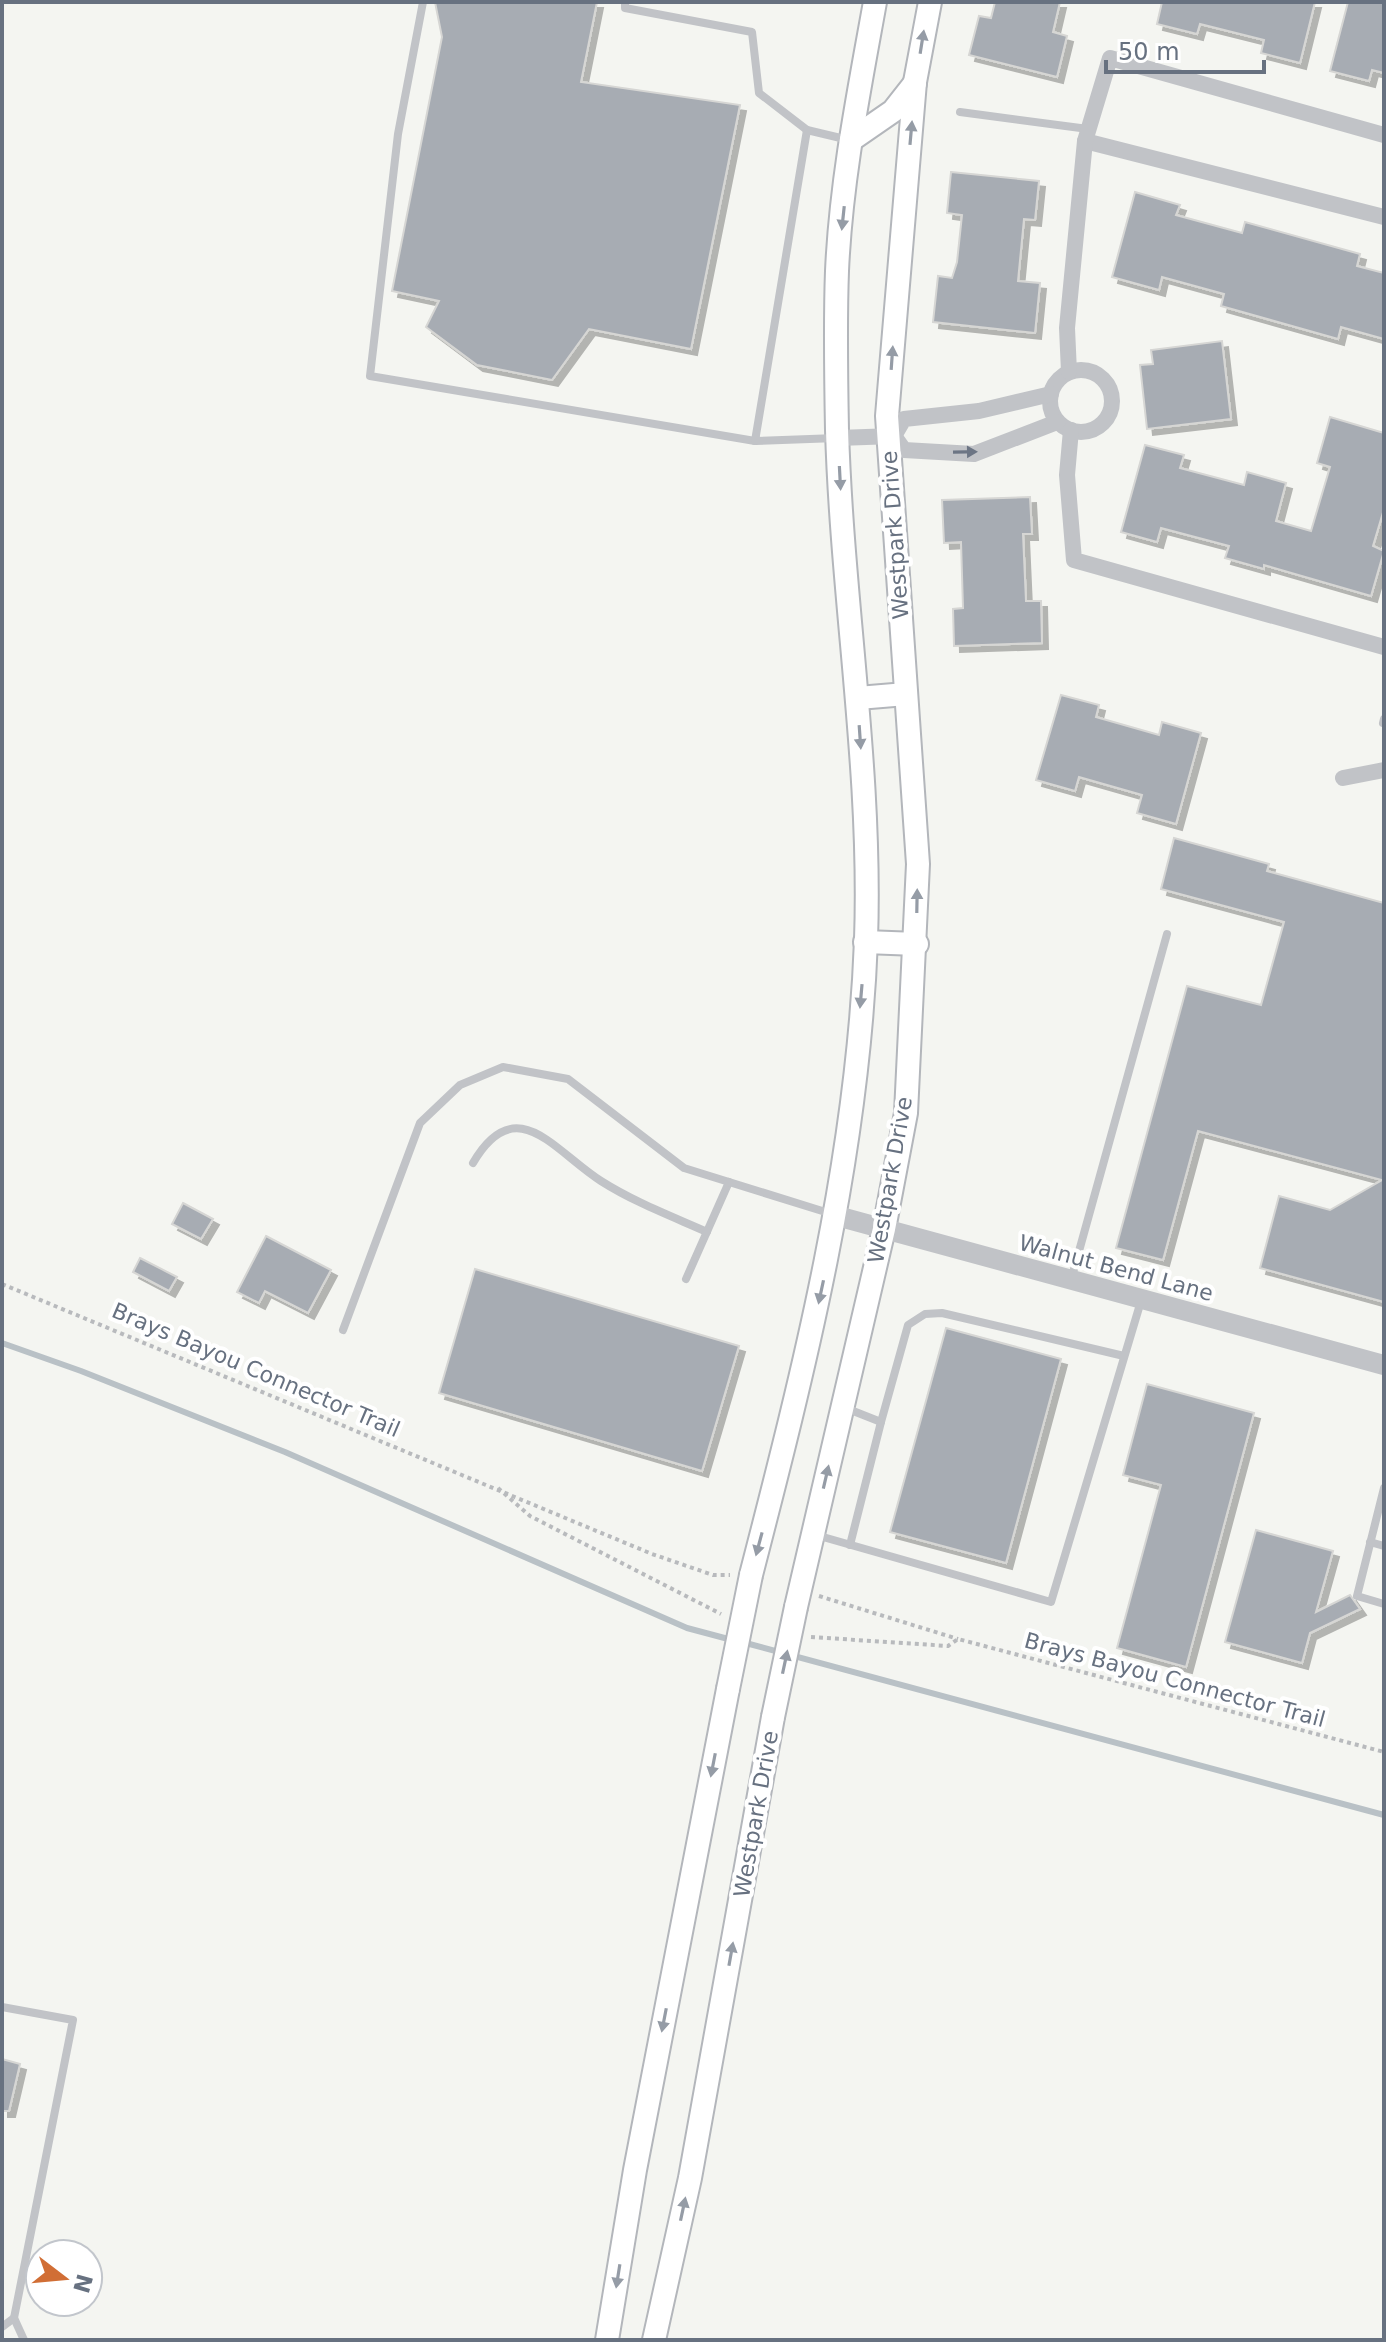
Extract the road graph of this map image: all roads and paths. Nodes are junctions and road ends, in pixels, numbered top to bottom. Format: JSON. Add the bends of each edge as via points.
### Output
{"nodes":[{"id":1,"x":423,"y":2,"type":"edge"},
{"id":2,"x":625,"y":2,"type":"edge"},
{"id":3,"x":875,"y":2,"type":"edge"},
{"id":4,"x":930,"y":2,"type":"edge"},
{"id":5,"x":915,"y":82,"type":"junction"},
{"id":6,"x":960,"y":112,"type":"dead end"},
{"id":7,"x":807,"y":130,"type":"junction"},
{"id":8,"x":1086,"y":135,"type":"junction"},
{"id":9,"x":1384,"y":135,"type":"edge"},
{"id":10,"x":851,"y":140,"type":"junction"},
{"id":11,"x":1384,"y":217,"type":"edge"},
{"id":12,"x":1069,"y":372,"type":"junction"},
{"id":13,"x":1051,"y":394,"type":"junction"},
{"id":14,"x":1064,"y":426,"type":"junction"},
{"id":15,"x":891,"y":436,"type":"junction"},
{"id":16,"x":838,"y":438,"type":"junction"},
{"id":17,"x":755,"y":441,"type":"junction"},
{"id":18,"x":1384,"y":647,"type":"edge"},
{"id":19,"x":906,"y":694,"type":"junction"},
{"id":20,"x":858,"y":698,"type":"junction"},
{"id":21,"x":1384,"y":770,"type":"edge"},
{"id":22,"x":1343,"y":778,"type":"dead end"},
{"id":23,"x":1167,"y":934,"type":"dead end"},
{"id":24,"x":865,"y":942,"type":"junction"},
{"id":25,"x":917,"y":944,"type":"junction"},
{"id":26,"x":473,"y":1163,"type":"dead end"},
{"id":27,"x":729,"y":1182,"type":"junction"},
{"id":28,"x":837,"y":1216,"type":"junction"},
{"id":29,"x":884,"y":1229,"type":"junction"},
{"id":30,"x":707,"y":1232,"type":"junction"},
{"id":31,"x":686,"y":1279,"type":"dead end"},
{"id":32,"x":1071,"y":1281,"type":"junction"},
{"id":33,"x":2,"y":1284,"type":"edge"},
{"id":34,"x":1141,"y":1300,"type":"junction"},
{"id":35,"x":343,"y":1330,"type":"dead end"},
{"id":36,"x":1124,"y":1356,"type":"junction"},
{"id":37,"x":1384,"y":1365,"type":"edge"},
{"id":38,"x":842,"y":1407,"type":"junction"},
{"id":39,"x":881,"y":1422,"type":"junction"},
{"id":40,"x":498,"y":1488,"type":"junction"},
{"id":41,"x":1384,"y":1488,"type":"edge"},
{"id":42,"x":813,"y":1534,"type":"junction"},
{"id":43,"x":1370,"y":1542,"type":"junction"},
{"id":44,"x":850,"y":1545,"type":"junction"},
{"id":45,"x":1384,"y":1546,"type":"edge"},
{"id":46,"x":751,"y":1575,"type":"junction"},
{"id":47,"x":798,"y":1599,"type":"junction"},
{"id":48,"x":1384,"y":1604,"type":"edge"},
{"id":49,"x":727,"y":1615,"type":"dead end"},
{"id":50,"x":799,"y":1634,"type":"dead end"},
{"id":51,"x":958,"y":1639,"type":"junction"},
{"id":52,"x":1384,"y":1752,"type":"edge"},
{"id":53,"x":2,"y":2007,"type":"edge"},
{"id":54,"x":14,"y":2318,"type":"junction"},
{"id":55,"x":2,"y":2327,"type":"edge"},
{"id":56,"x":24,"y":2340,"type":"edge"},
{"id":57,"x":607,"y":2340,"type":"edge"},
{"id":58,"x":654,"y":2340,"type":"edge"}],
"edges":[{"from":1,"to":17,"type":"lane","via":[[398,134],[370,376]]},
{"from":2,"to":7,"type":"lane","via":[[625,8],[752,32],[759,93]]},
{"from":3,"to":10,"type":"main road"},
{"from":5,"to":4,"type":"main road","name":"Westpark Drive","one_way":true},
{"from":5,"to":10,"type":"main road","via":[[893,111]]},
{"from":15,"to":5,"type":"main road","name":"Westpark Drive","one_way":true},
{"from":6,"to":8,"type":"lane"},
{"from":7,"to":10,"type":"lane"},
{"from":7,"to":17,"type":"lane"},
{"from":8,"to":9,"type":"street","via":[[1110,58]]},
{"from":8,"to":11,"type":"street"},
{"from":8,"to":12,"type":"street","via":[[1067,328]]},
{"from":10,"to":16,"type":"main road","one_way":true,"via":[[837,270]]},
{"from":12,"to":13,"type":"street"},
{"from":12,"to":14,"type":"street","via":[[1098,375],[1111,391],[1112,402],[1096,429]]},
{"from":13,"to":14,"type":"street","via":[[1050,404]]},
{"from":13,"to":15,"type":"street","via":[[979,411],[904,419]]},
{"from":15,"to":14,"type":"street","one_way":true,"via":[[904,450],[974,454]]},
{"from":14,"to":18,"type":"street","via":[[1074,560]]},
{"from":15,"to":16,"type":"street"},
{"from":15,"to":19,"type":"main road","name":"Westpark Drive"},
{"from":16,"to":17,"type":"lane"},
{"from":16,"to":20,"type":"main road","one_way":true},
{"from":19,"to":20,"type":"main road"},
{"from":25,"to":19,"type":"main road","name":"Westpark Drive","one_way":true,"via":[[918,864]]},
{"from":20,"to":24,"type":"main road","one_way":true,"via":[[866,828]]},
{"from":21,"to":22,"type":"street"},
{"from":23,"to":32,"type":"lane"},
{"from":24,"to":25,"type":"main road"},
{"from":24,"to":28,"type":"main road","one_way":true},
{"from":25,"to":29,"type":"main road","name":"Westpark Drive","via":[[906,1113]]},
{"from":26,"to":30,"type":"lane","via":[[487,1138],[522,1129],[543,1136],[622,1192]]},
{"from":27,"to":28,"type":"lane"},
{"from":27,"to":30,"type":"lane"},
{"from":27,"to":35,"type":"lane","via":[[684,1168],[568,1079],[503,1067],[460,1085],[420,1123]]},
{"from":28,"to":29,"type":"street","name":"Walnut Bend Lane"},
{"from":28,"to":46,"type":"main road","one_way":true},
{"from":29,"to":32,"type":"street","name":"Walnut Bend Lane"},
{"from":29,"to":38,"type":"main road","name":"Westpark Drive"},
{"from":30,"to":31,"type":"lane"},
{"from":32,"to":34,"type":"street","name":"Walnut Bend Lane"},
{"from":33,"to":40,"type":"path","name":"Brays Bayou Connector Trail"},
{"from":34,"to":36,"type":"lane"},
{"from":34,"to":37,"type":"street","name":"Walnut Bend Lane"},
{"from":36,"to":39,"type":"lane","via":[[942,1313],[925,1314],[908,1325]]},
{"from":36,"to":44,"type":"lane","via":[[1051,1602]]},
{"from":38,"to":39,"type":"lane"},
{"from":42,"to":38,"type":"main road","name":"Westpark Drive","one_way":true},
{"from":39,"to":44,"type":"lane"},
{"from":40,"to":46,"type":"path","name":"Brays Bayou Connector Trail","via":[[713,1575]]},
{"from":40,"to":49,"type":"path","name":"Brays Bayou Connector Trail","via":[[530,1516]]},
{"from":41,"to":43,"type":"lane"},
{"from":42,"to":44,"type":"lane"},
{"from":42,"to":47,"type":"main road","name":"Westpark Drive"},
{"from":43,"to":45,"type":"lane"},
{"from":43,"to":48,"type":"lane","via":[[1357,1596]]},
{"from":46,"to":57,"type":"main road","one_way":true,"bridge":true},
{"from":47,"to":51,"type":"path","name":"Brays Bayou Connector Trail"},
{"from":58,"to":47,"type":"main road","name":"Westpark Drive","one_way":true,"bridge":true,"via":[[690,2178]]},
{"from":50,"to":51,"type":"path","name":"Brays Bayou Connector Trail","via":[[948,1646]]},
{"from":51,"to":52,"type":"path","name":"Brays Bayou Connector Trail"},
{"from":53,"to":54,"type":"lane","via":[[73,2020]]},
{"from":54,"to":55,"type":"lane"},
{"from":54,"to":56,"type":"lane"}]}
